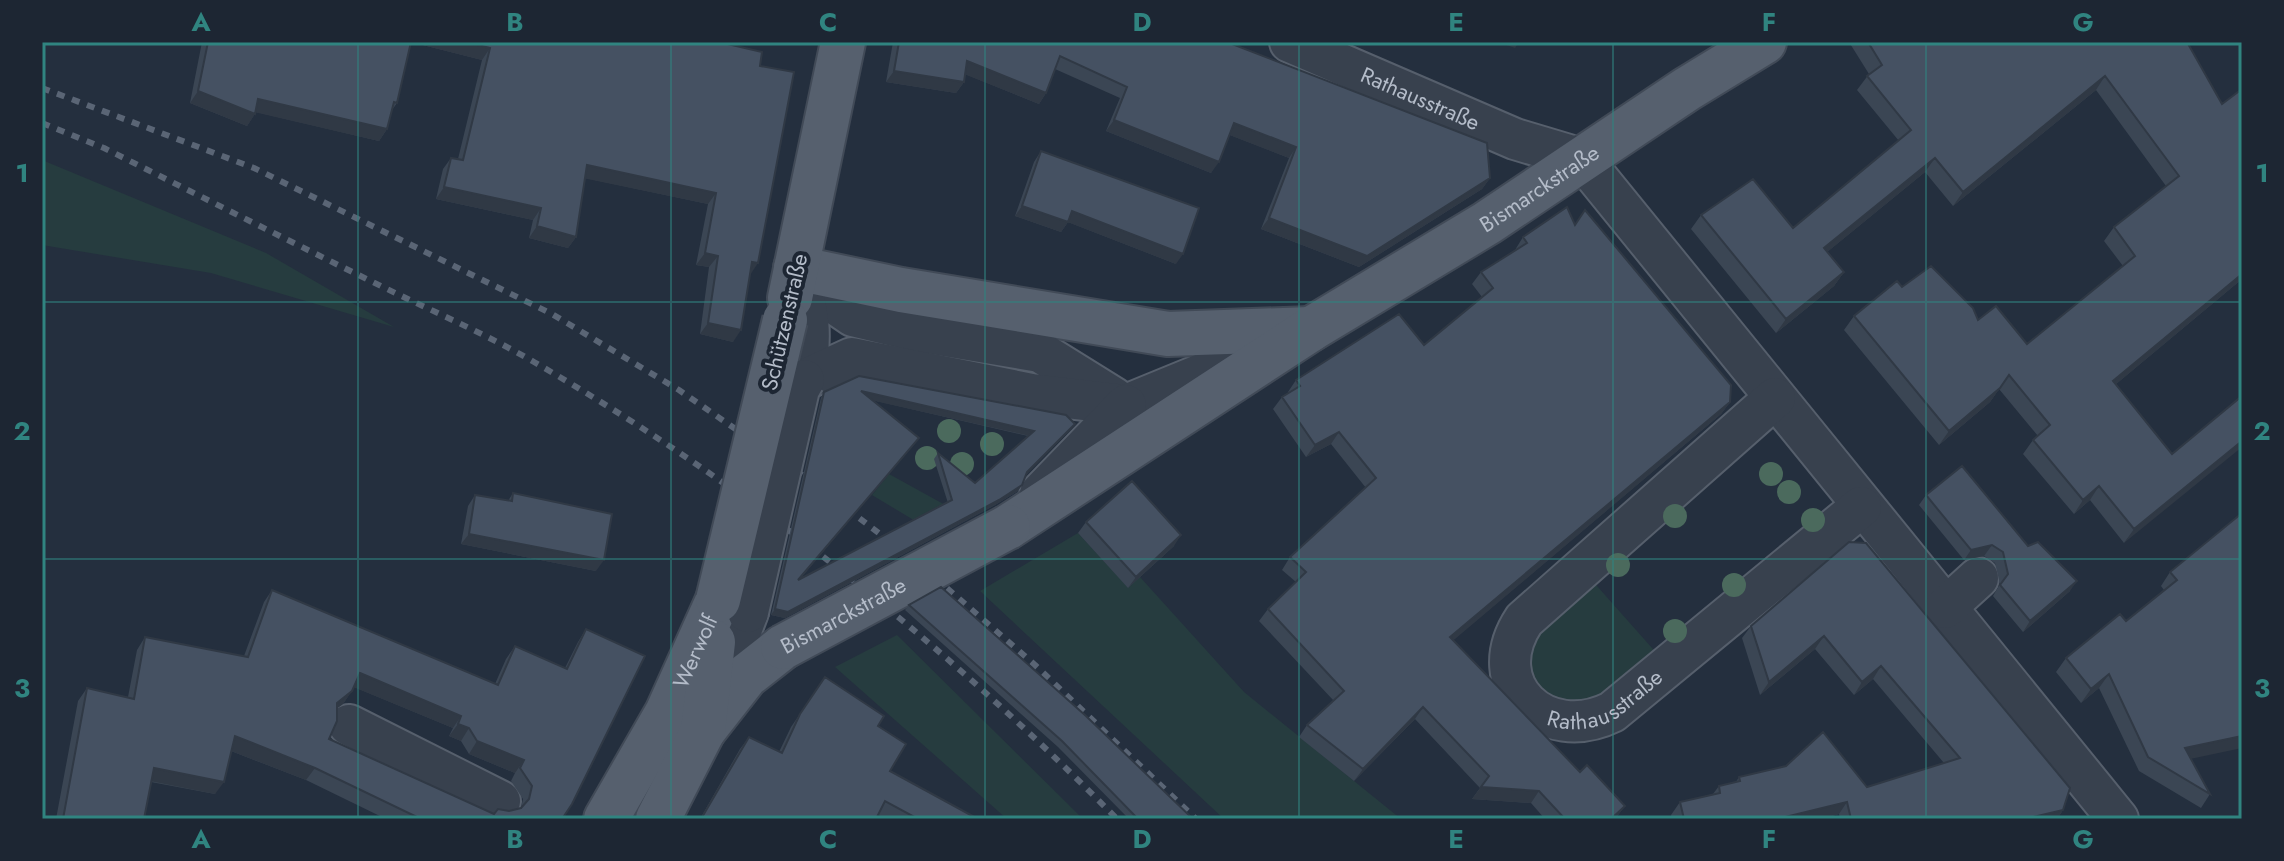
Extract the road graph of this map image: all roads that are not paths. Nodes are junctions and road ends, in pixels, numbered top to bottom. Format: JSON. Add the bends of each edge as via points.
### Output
{"nodes":[{"id":1,"x":843,"y":42,"type":"edge"},
{"id":2,"x":1290,"y":42,"type":"edge"},
{"id":3,"x":1764,"y":42,"type":"edge"},
{"id":4,"x":1582,"y":159,"type":"junction"},
{"id":5,"x":796,"y":268,"type":"junction"},
{"id":6,"x":869,"y":302,"type":"junction"},
{"id":7,"x":1311,"y":329,"type":"junction"},
{"id":8,"x":804,"y":380,"type":"junction"},
{"id":9,"x":1775,"y":398,"type":"junction"},
{"id":10,"x":1126,"y":405,"type":"junction"},
{"id":11,"x":1861,"y":507,"type":"junction"},
{"id":12,"x":1008,"y":527,"type":"junction"},
{"id":13,"x":1978,"y":578,"type":"dead end"},
{"id":14,"x":733,"y":606,"type":"junction"},
{"id":15,"x":1945,"y":608,"type":"junction"},
{"id":16,"x":783,"y":647,"type":"junction"},
{"id":17,"x":715,"y":684,"type":"junction"},
{"id":18,"x":685,"y":722,"type":"junction"},
{"id":19,"x":349,"y":725,"type":"dead end"},
{"id":20,"x":500,"y":801,"type":"dead end"},
{"id":21,"x":606,"y":819,"type":"edge"},
{"id":22,"x":658,"y":819,"type":"edge"},
{"id":23,"x":2118,"y":819,"type":"edge"}],
"edges":[{"from":1,"to":5,"type":"main road","name":"Schützenstraße"},
{"from":2,"to":4,"type":"street","name":"Rathausstraße","via":[[1515,139]]},
{"from":3,"to":4,"type":"main road","name":"Bismarckstraße"},
{"from":4,"to":7,"type":"main road","name":"Bismarckstraße"},
{"from":4,"to":9,"type":"street"},
{"from":5,"to":6,"type":"main road","name":"Bismarckstraße"},
{"from":5,"to":8,"type":"street","via":[[809,310],[811,345]]},
{"from":5,"to":14,"type":"main road","name":"Schützenstraße","bridge":true},
{"from":6,"to":7,"type":"main road","name":"Bismarckstraße","via":[[1168,334]]},
{"from":6,"to":8,"type":"street"},
{"from":6,"to":10,"type":"street","via":[[1040,352]]},
{"from":7,"to":10,"type":"street"},
{"from":7,"to":12,"type":"main road","name":"Bismarckstraße"},
{"from":8,"to":10,"type":"street","via":[[852,358],[1032,394]]},
{"from":8,"to":14,"type":"street","bridge":true},
{"from":9,"to":11,"type":"street"},
{"from":9,"to":11,"type":"street","name":"Rathausstraße","via":[[1524,620],[1509,658],[1516,688],[1526,703],[1563,722],[1590,721],[1612,712]]},
{"from":10,"to":12,"type":"street","name":"Bismarckstraße"},
{"from":11,"to":15,"type":"street"},
{"from":12,"to":16,"type":"main road","name":"Bismarckstraße","bridge":true},
{"from":13,"to":15,"type":"street"},
{"from":14,"to":17,"type":"main road","name":"Werwolf"},
{"from":14,"to":18,"type":"main road","name":"Werwolf"},
{"from":15,"to":23,"type":"street"},
{"from":16,"to":17,"type":"street"},
{"from":16,"to":18,"type":"main road","name":"Bismarckstraße"},
{"from":17,"to":18,"type":"main road","name":"Werwolf"},
{"from":18,"to":21,"type":"main road","name":"Werwolf"},
{"from":18,"to":22,"type":"main road","name":"Werwolf"},
{"from":19,"to":20,"type":"street"}]}
